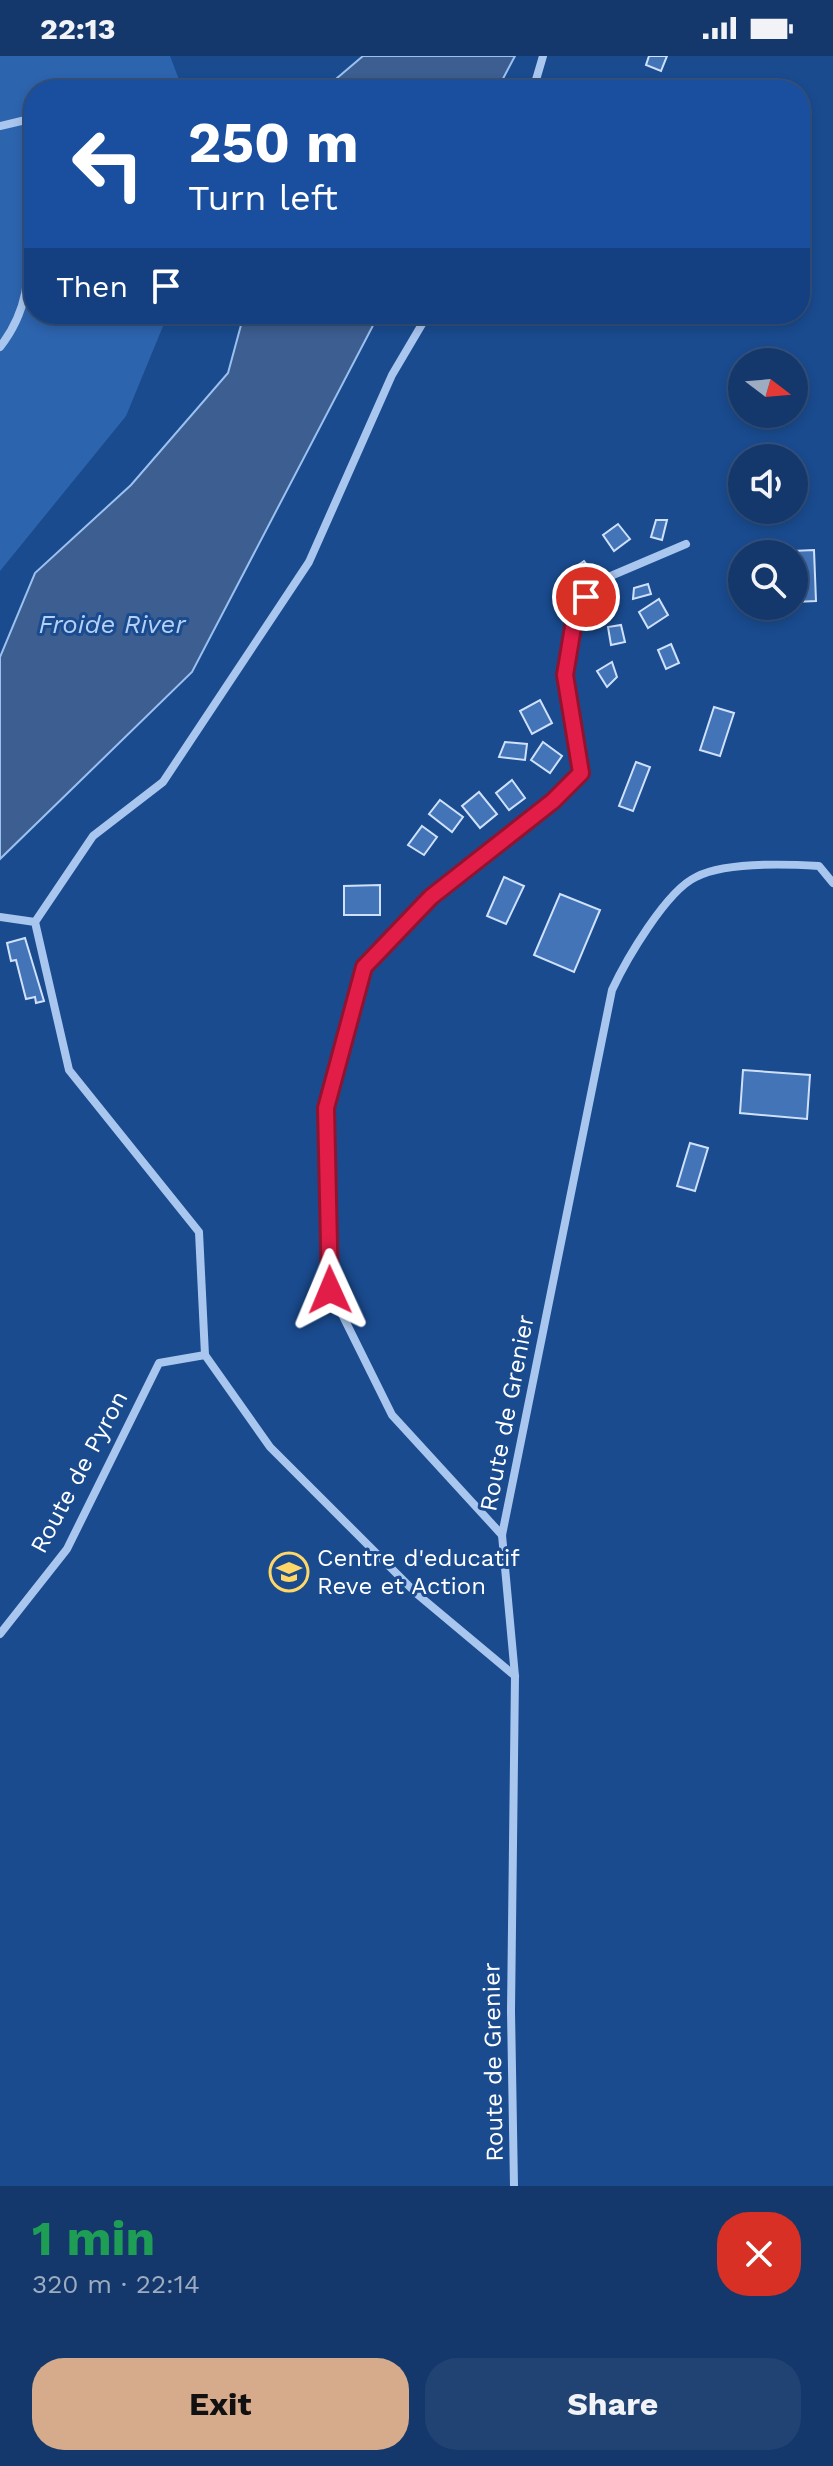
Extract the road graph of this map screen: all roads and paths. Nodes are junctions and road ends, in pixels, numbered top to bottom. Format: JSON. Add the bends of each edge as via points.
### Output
{"nodes":[{"id":1,"x":543,"y":56,"type":"edge"},
{"id":2,"x":536,"y":80,"type":"edge"},
{"id":3,"x":24,"y":120,"type":"edge"},
{"id":4,"x":0,"y":126,"type":"edge"},
{"id":5,"x":24,"y":298,"type":"edge"},
{"id":6,"x":422,"y":324,"type":"edge"},
{"id":7,"x":0,"y":347,"type":"edge"},
{"id":8,"x":686,"y":544,"type":"dead end"},
{"id":9,"x":833,"y":883,"type":"edge"},
{"id":10,"x":0,"y":917,"type":"edge"},
{"id":11,"x":35,"y":922,"type":"junction"},
{"id":12,"x":205,"y":1355,"type":"junction"},
{"id":13,"x":502,"y":1535,"type":"junction"},
{"id":14,"x":0,"y":1634,"type":"edge"},
{"id":15,"x":515,"y":1676,"type":"junction"},
{"id":16,"x":514,"y":2186,"type":"edge"}],
"edges":[{"from":1,"to":2,"type":"street"},
{"from":3,"to":4,"type":"street"},
{"from":5,"to":7,"type":"street","via":[[14,329]]},
{"from":6,"to":11,"type":"street","via":[[392,375],[309,562],[163,782],[93,836]]},
{"from":8,"to":13,"type":"street","via":[[607,576],[586,597],[573,627],[565,675],[581,773],[431,897],[364,967],[326,1108],[330,1290],[392,1415]]},
{"from":9,"to":13,"type":"street","name":"Route de Grenier","via":[[819,866],[790,864],[697,876],[680,889],[627,958],[612,990]]},
{"from":10,"to":11,"type":"street"},
{"from":11,"to":12,"type":"street","via":[[69,1070],[199,1232]]},
{"from":12,"to":14,"type":"street","name":"Route de Pyron","via":[[159,1363],[67,1549]]},
{"from":12,"to":15,"type":"street","via":[[270,1447],[417,1594]]},
{"from":13,"to":15,"type":"street","name":"Route de Grenier"},
{"from":15,"to":16,"type":"street","name":"Route de Grenier"}]}
